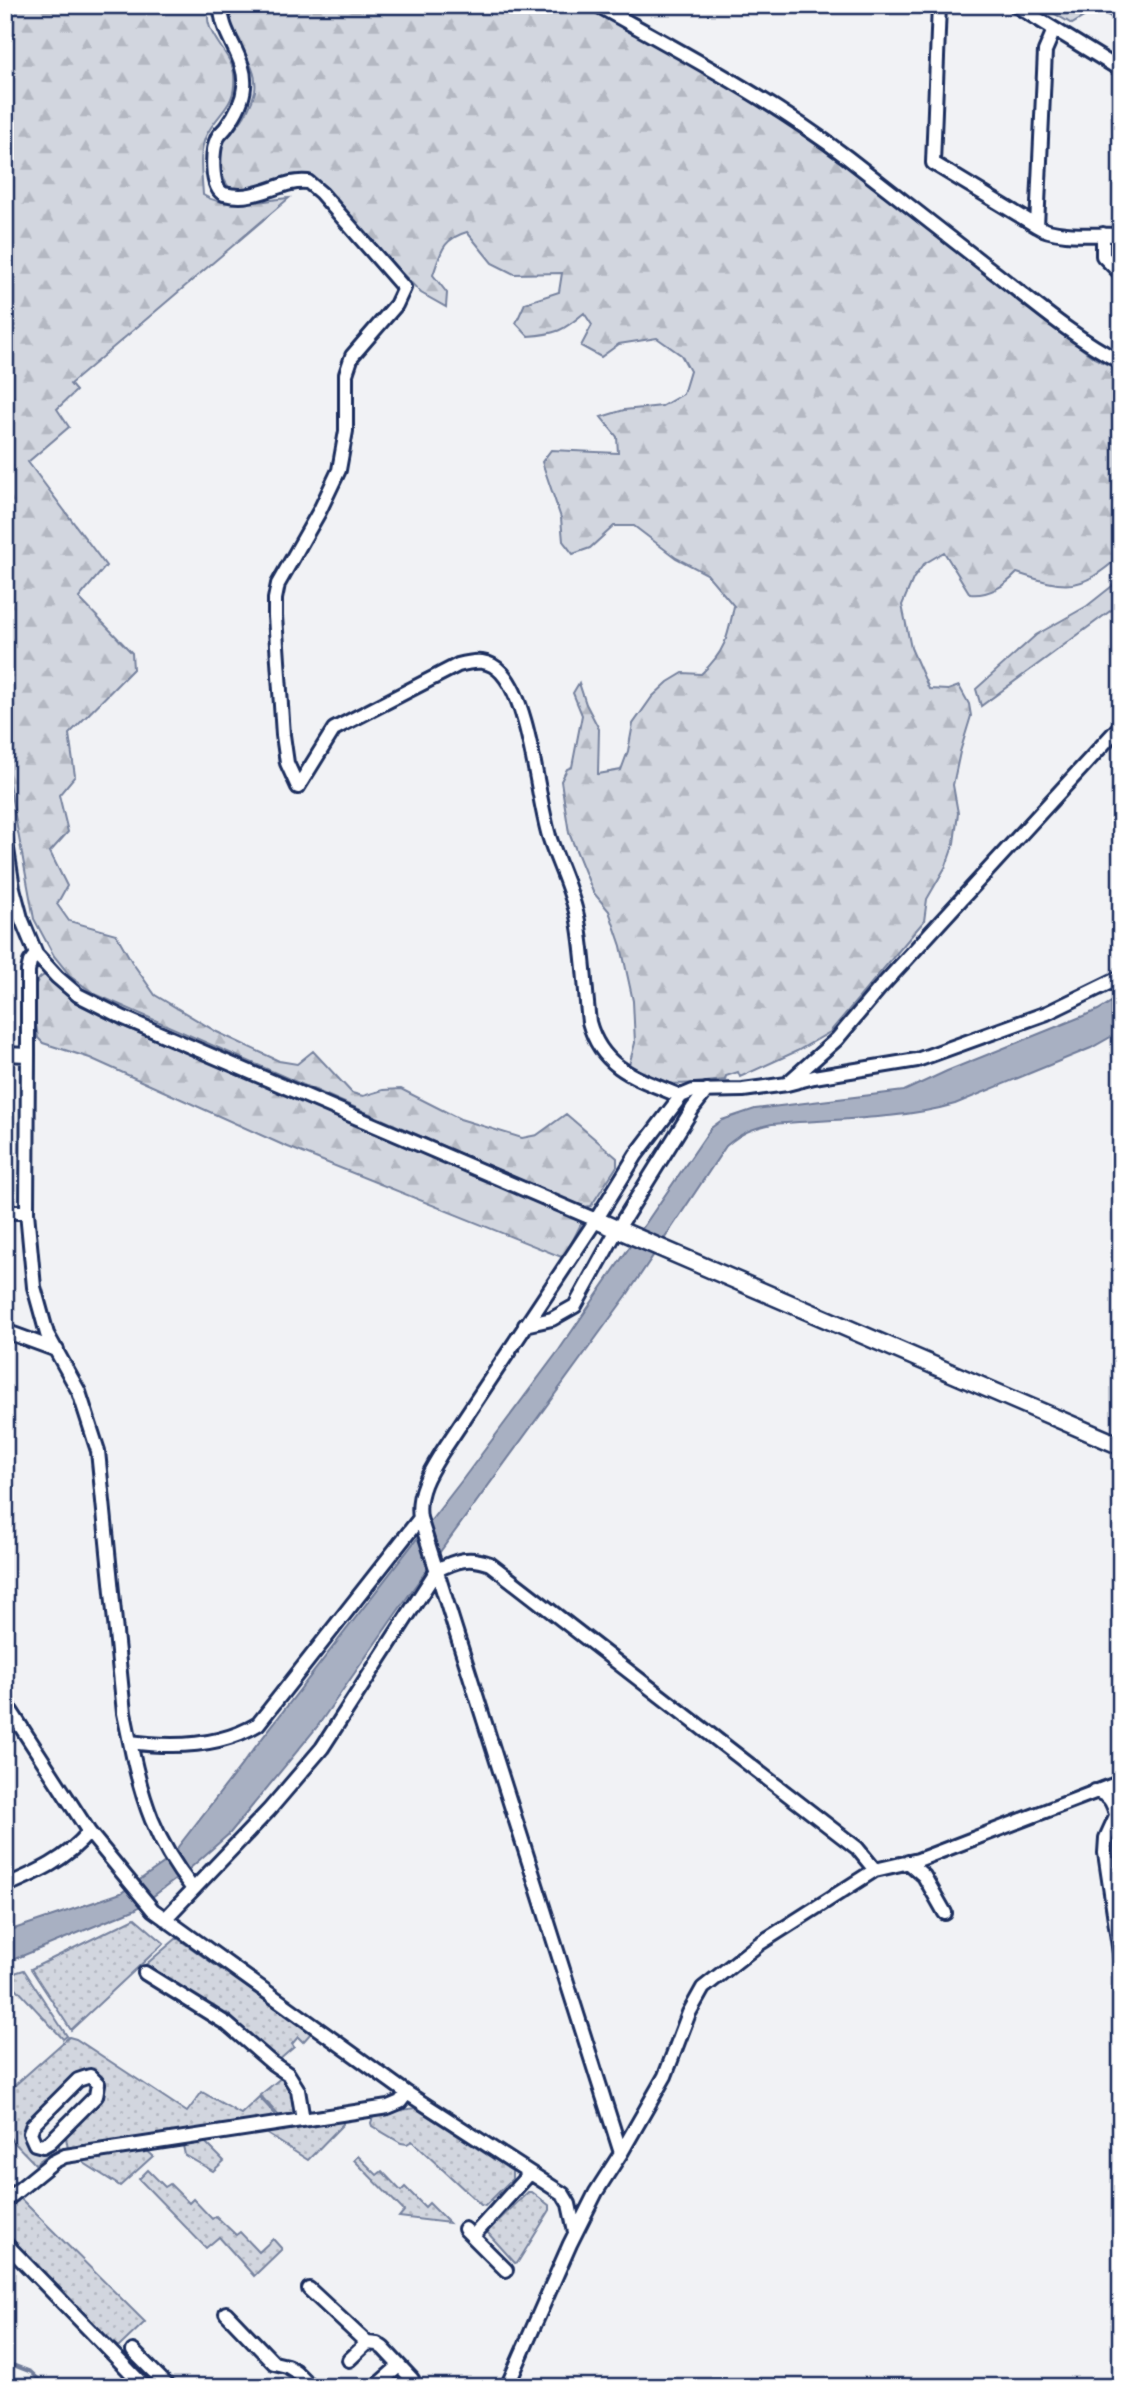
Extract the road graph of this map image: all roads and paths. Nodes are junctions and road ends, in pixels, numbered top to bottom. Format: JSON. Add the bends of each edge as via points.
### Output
{"nodes":[{"id":1,"x":221,"y":5,"type":"edge"},
{"id":2,"x":597,"y":5,"type":"edge"},
{"id":3,"x":939,"y":5,"type":"edge"},
{"id":4,"x":1015,"y":5,"type":"edge"},
{"id":5,"x":1054,"y":30,"type":"junction"},
{"id":6,"x":1121,"y":70,"type":"edge"},
{"id":7,"x":1037,"y":226,"type":"junction"},
{"id":8,"x":1103,"y":234,"type":"junction"},
{"id":9,"x":1121,"y":235,"type":"edge"},
{"id":10,"x":1121,"y":274,"type":"edge"},
{"id":11,"x":1121,"y":362,"type":"edge"},
{"id":12,"x":1121,"y":725,"type":"edge"},
{"id":13,"x":5,"y":836,"type":"edge"},
{"id":14,"x":36,"y":954,"type":"junction"},
{"id":15,"x":1121,"y":977,"type":"edge"},
{"id":16,"x":5,"y":1054,"type":"edge"},
{"id":17,"x":28,"y":1055,"type":"junction"},
{"id":18,"x":787,"y":1084,"type":"junction"},
{"id":19,"x":707,"y":1090,"type":"junction"},
{"id":20,"x":681,"y":1096,"type":"junction"},
{"id":21,"x":5,"y":1212,"type":"edge"},
{"id":22,"x":27,"y":1212,"type":"junction"},
{"id":23,"x":596,"y":1220,"type":"junction"},
{"id":24,"x":617,"y":1230,"type":"junction"},
{"id":25,"x":525,"y":1325,"type":"junction"},
{"id":26,"x":5,"y":1331,"type":"edge"},
{"id":27,"x":57,"y":1350,"type":"junction"},
{"id":28,"x":1121,"y":1446,"type":"edge"},
{"id":29,"x":422,"y":1523,"type":"junction"},
{"id":30,"x":436,"y":1566,"type":"junction"},
{"id":31,"x":5,"y":1702,"type":"edge"},
{"id":32,"x":130,"y":1742,"type":"junction"},
{"id":33,"x":1121,"y":1782,"type":"edge"},
{"id":34,"x":1094,"y":1791,"type":"junction"},
{"id":35,"x":1118,"y":1810,"type":"edge"},
{"id":36,"x":89,"y":1832,"type":"junction"},
{"id":37,"x":908,"y":1862,"type":"junction"},
{"id":38,"x":875,"y":1870,"type":"junction"},
{"id":39,"x":5,"y":1886,"type":"edge"},
{"id":40,"x":193,"y":1889,"type":"junction"},
{"id":41,"x":945,"y":1913,"type":"dead end"},
{"id":42,"x":165,"y":1919,"type":"junction"},
{"id":43,"x":1121,"y":1960,"type":"edge"},
{"id":44,"x":145,"y":1973,"type":"dead end"},
{"id":45,"x":407,"y":2093,"type":"junction"},
{"id":46,"x":303,"y":2120,"type":"junction"},
{"id":47,"x":61,"y":2131,"type":"junction"},
{"id":48,"x":621,"y":2153,"type":"junction"},
{"id":49,"x":65,"y":2156,"type":"junction"},
{"id":50,"x":530,"y":2173,"type":"junction"},
{"id":51,"x":5,"y":2201,"type":"edge"},
{"id":52,"x":575,"y":2233,"type":"junction"},
{"id":53,"x":5,"y":2243,"type":"edge"},
{"id":54,"x":506,"y":2270,"type":"dead end"},
{"id":55,"x":309,"y":2289,"type":"dead end"},
{"id":56,"x":226,"y":2314,"type":"dead end"},
{"id":57,"x":367,"y":2343,"type":"junction"},
{"id":58,"x":133,"y":2351,"type":"dead end"},
{"id":59,"x":349,"y":2360,"type":"dead end"},
{"id":60,"x":399,"y":2366,"type":"junction"},
{"id":61,"x":412,"y":2379,"type":"dead end"},
{"id":62,"x":145,"y":2387,"type":"edge"},
{"id":63,"x":169,"y":2387,"type":"edge"},
{"id":64,"x":312,"y":2387,"type":"edge"},
{"id":65,"x":375,"y":2387,"type":"edge"},
{"id":66,"x":507,"y":2387,"type":"edge"}],
"edges":[{"from":1,"to":20,"type":"street","via":[[221,19],[243,67],[244,90],[215,144],[218,189],[242,196],[308,182],[404,288],[396,305],[352,356],[346,374],[346,431],[339,470],[278,584],[275,616],[287,763],[298,787],[334,729],[458,665],[491,663],[514,690],[548,833],[579,922],[592,1035],[612,1063]]},
{"from":2,"to":11,"type":"street","via":[[798,121],[1052,318]]},
{"from":3,"to":7,"type":"street","via":[[933,163]]},
{"from":4,"to":5,"type":"street"},
{"from":5,"to":6,"type":"street"},
{"from":5,"to":7,"type":"street","via":[[1045,51]]},
{"from":7,"to":8,"type":"street","via":[[1043,231]]},
{"from":8,"to":9,"type":"street"},
{"from":8,"to":10,"type":"street","via":[[1103,256]]},
{"from":12,"to":18,"type":"street","via":[[837,1039]]},
{"from":13,"to":14,"type":"street","via":[[13,888]]},
{"from":14,"to":17,"type":"street","via":[[28,971]]},
{"from":14,"to":23,"type":"street","via":[[78,995],[124,1018]]},
{"from":15,"to":18,"type":"street","via":[[1047,1013],[917,1060]]},
{"from":16,"to":17,"type":"street"},
{"from":17,"to":22,"type":"street"},
{"from":18,"to":19,"type":"street"},
{"from":19,"to":20,"type":"street"},
{"from":19,"to":24,"type":"street"},
{"from":20,"to":23,"type":"street","via":[[636,1155]]},
{"from":21,"to":22,"type":"street"},
{"from":22,"to":27,"type":"street","via":[[34,1287],[47,1334]]},
{"from":23,"to":24,"type":"street"},
{"from":23,"to":25,"type":"street"},
{"from":24,"to":25,"type":"street","via":[[575,1306]]},
{"from":24,"to":28,"type":"street"},
{"from":25,"to":29,"type":"street","via":[[426,1480],[418,1503]]},
{"from":26,"to":27,"type":"street"},
{"from":27,"to":32,"type":"street","via":[[79,1392],[98,1451]]},
{"from":29,"to":30,"type":"street"},
{"from":29,"to":32,"type":"street","via":[[258,1724],[225,1739],[188,1745]]},
{"from":30,"to":38,"type":"street","via":[[477,1558],[490,1564],[857,1848]]},
{"from":30,"to":40,"type":"street","via":[[322,1748]]},
{"from":30,"to":48,"type":"street"},
{"from":31,"to":36,"type":"street"},
{"from":32,"to":40,"type":"street","via":[[157,1836]]},
{"from":33,"to":34,"type":"street"},
{"from":34,"to":35,"type":"street","via":[[1106,1794]]},
{"from":34,"to":37,"type":"street"},
{"from":35,"to":43,"type":"street","via":[[1105,1853]]},
{"from":36,"to":39,"type":"street","via":[[43,1871]]},
{"from":36,"to":42,"type":"street"},
{"from":37,"to":38,"type":"street"},
{"from":37,"to":41,"type":"street","via":[[924,1876]]},
{"from":38,"to":48,"type":"street","via":[[759,1944],[703,1988],[665,2076]]},
{"from":40,"to":42,"type":"street"},
{"from":42,"to":45,"type":"street"},
{"from":44,"to":46,"type":"street","via":[[227,2024],[288,2074],[298,2090]]},
{"from":45,"to":46,"type":"street","via":[[387,2107]]},
{"from":45,"to":50,"type":"street"},
{"from":46,"to":49,"type":"street"},
{"from":47,"to":47,"type":"street","via":[[43,2146],[30,2137],[33,2125],[78,2080],[93,2078],[98,2092]]},
{"from":47,"to":49,"type":"street"},
{"from":48,"to":52,"type":"street"},
{"from":49,"to":51,"type":"street"},
{"from":50,"to":52,"type":"street","via":[[563,2194]]},
{"from":50,"to":54,"type":"street","via":[[469,2233]]},
{"from":52,"to":66,"type":"street"},
{"from":53,"to":62,"type":"street"},
{"from":55,"to":57,"type":"street"},
{"from":56,"to":64,"type":"street","via":[[274,2363],[295,2371]]},
{"from":57,"to":59,"type":"street"},
{"from":57,"to":60,"type":"street","via":[[383,2348]]},
{"from":58,"to":63,"type":"street"},
{"from":60,"to":61,"type":"street"},
{"from":60,"to":65,"type":"street"}]}
